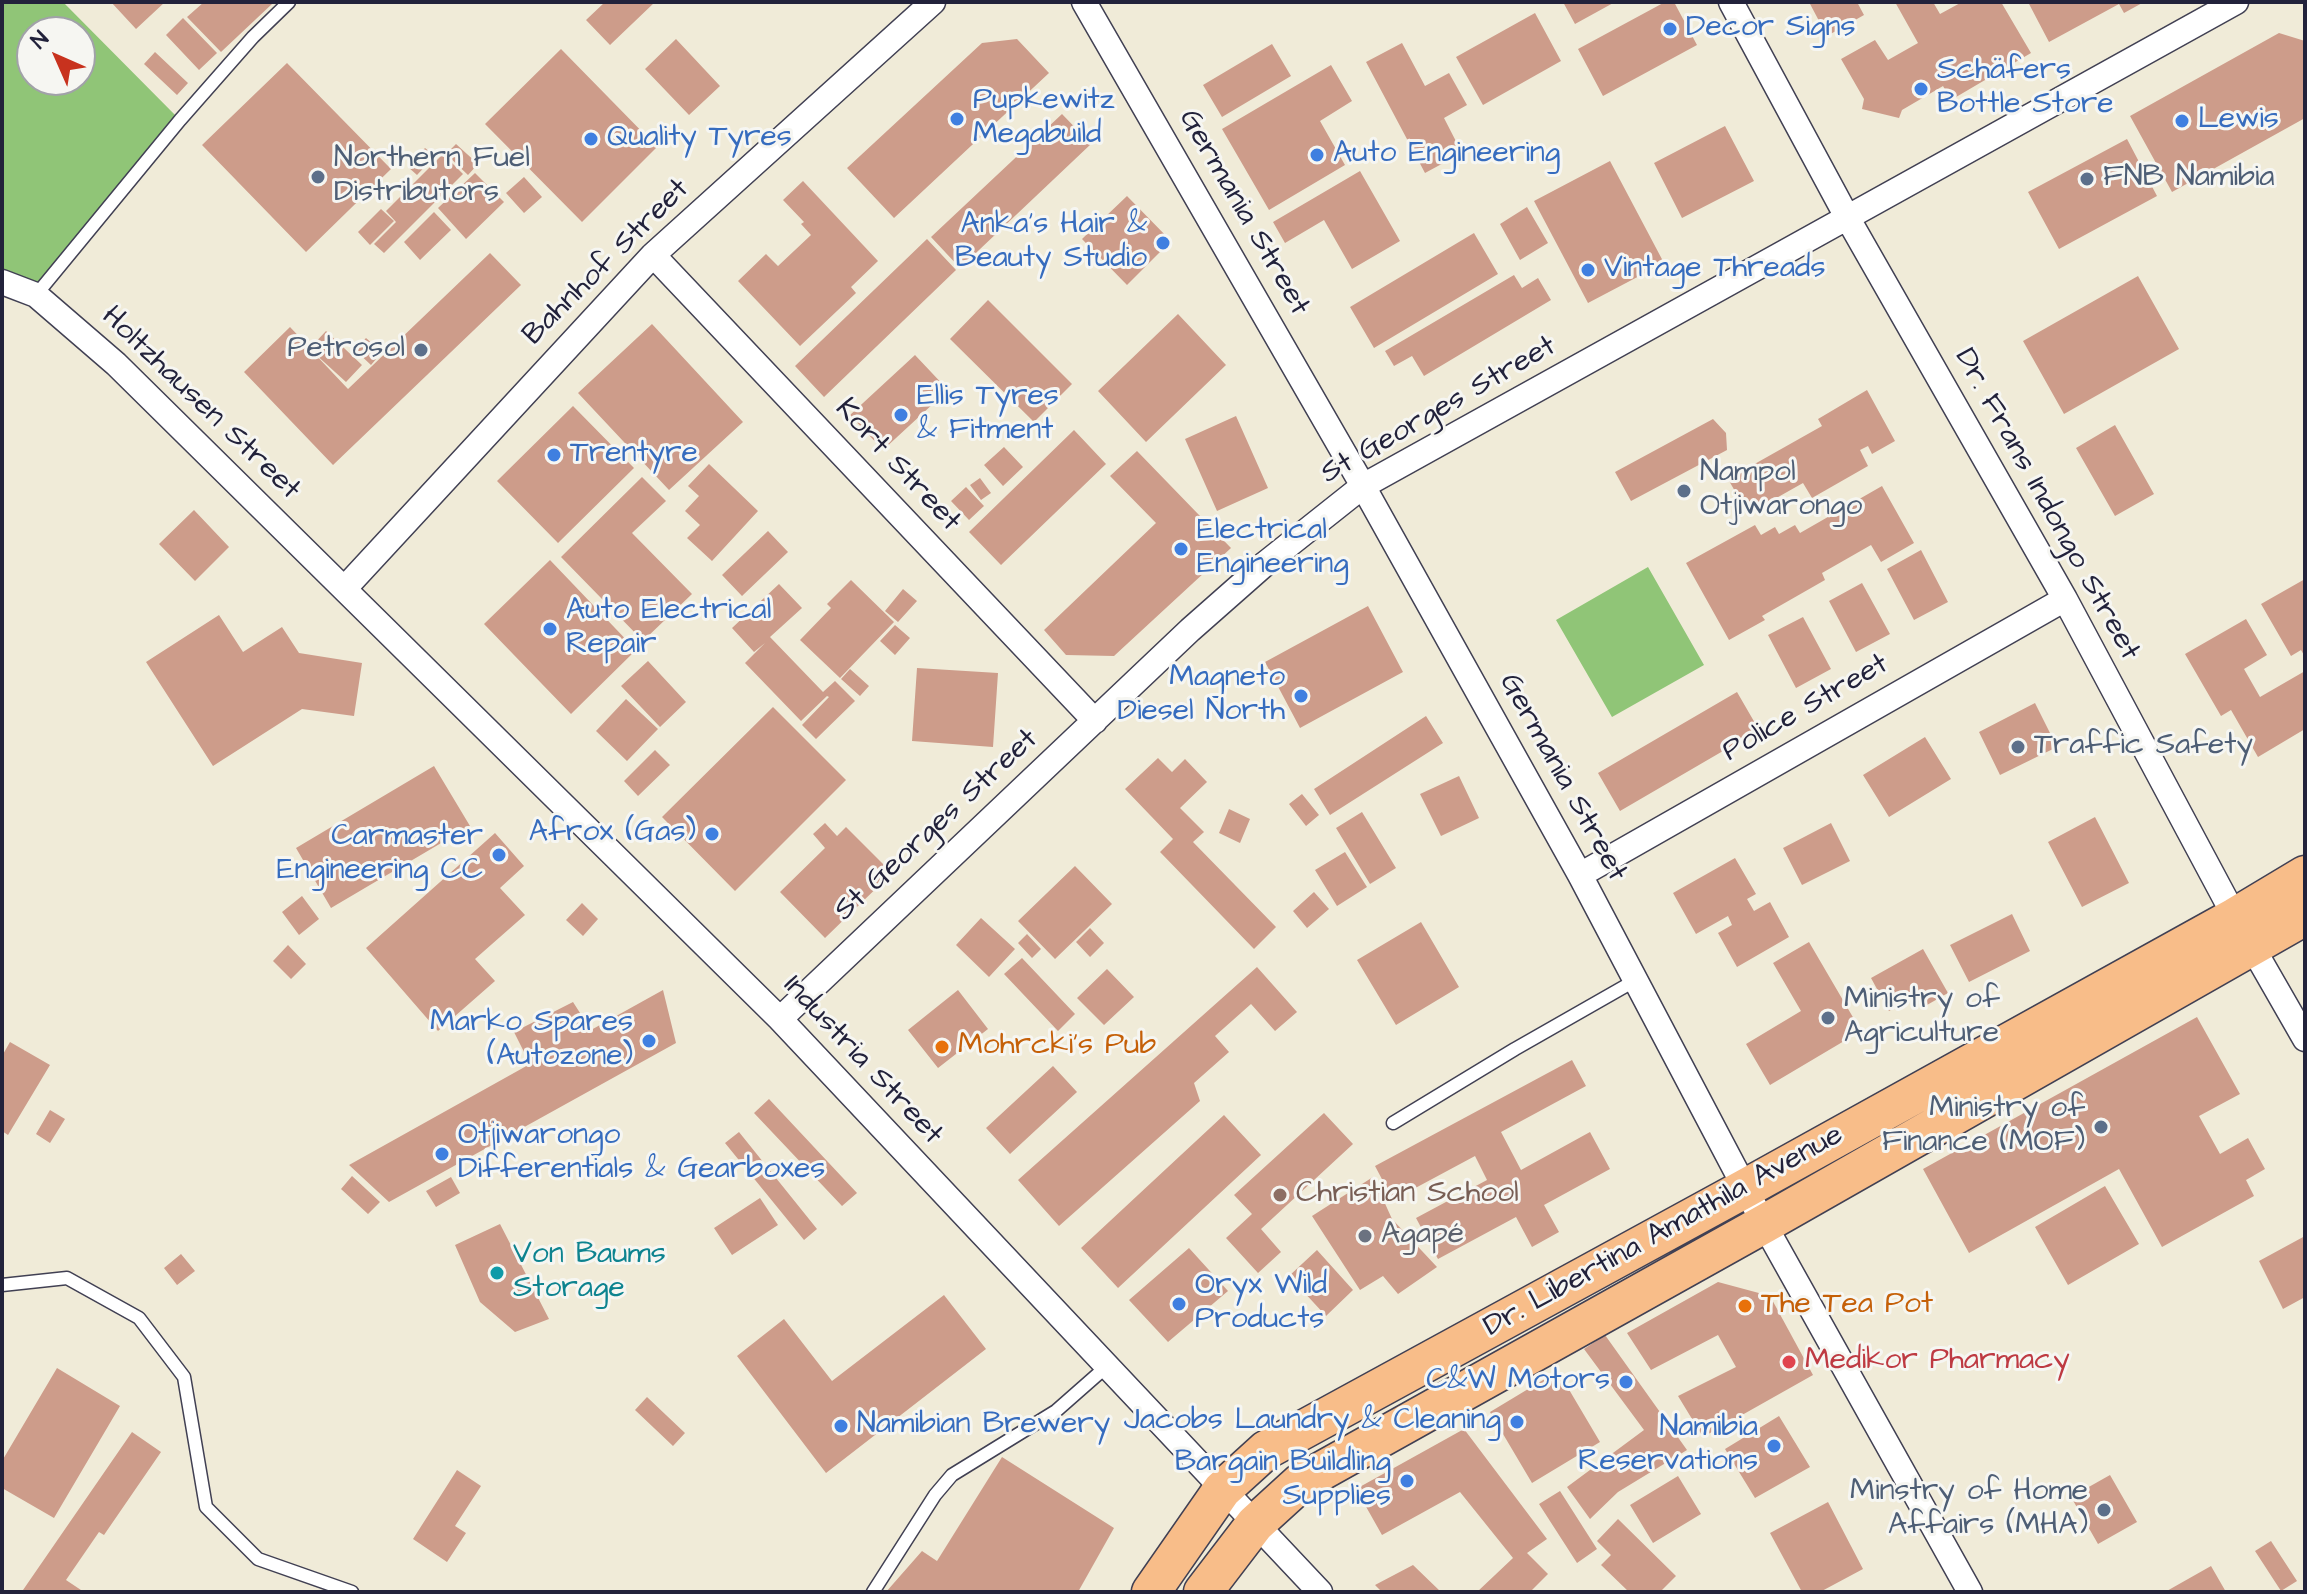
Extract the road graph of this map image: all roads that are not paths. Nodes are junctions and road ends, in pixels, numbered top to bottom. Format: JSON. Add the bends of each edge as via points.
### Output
{"nodes":[{"id":1,"x":289,"y":2,"type":"edge"},
{"id":2,"x":933,"y":2,"type":"edge"},
{"id":3,"x":1084,"y":2,"type":"edge"},
{"id":4,"x":1731,"y":2,"type":"edge"},
{"id":5,"x":2236,"y":2,"type":"edge"},
{"id":6,"x":1847,"y":217,"type":"junction"},
{"id":7,"x":653,"y":255,"type":"junction"},
{"id":8,"x":2,"y":282,"type":"edge"},
{"id":9,"x":36,"y":295,"type":"junction"},
{"id":10,"x":1363,"y":486,"type":"junction"},
{"id":11,"x":345,"y":588,"type":"junction"},
{"id":12,"x":2065,"y":599,"type":"junction"},
{"id":13,"x":1095,"y":721,"type":"junction"},
{"id":14,"x":1580,"y":875,"type":"junction"},
{"id":15,"x":2305,"y":875,"type":"edge"},
{"id":16,"x":2305,"y":916,"type":"edge"},
{"id":17,"x":2244,"y":932,"type":"junction"},
{"id":18,"x":1636,"y":980,"type":"junction"},
{"id":19,"x":780,"y":1019,"type":"junction"},
{"id":20,"x":2305,"y":1039,"type":"edge"},
{"id":21,"x":1393,"y":1123,"type":"dead end"},
{"id":22,"x":1746,"y":1188,"type":"junction"},
{"id":23,"x":1764,"y":1224,"type":"junction"},
{"id":24,"x":2,"y":1285,"type":"edge"},
{"id":25,"x":1106,"y":1367,"type":"junction"},
{"id":26,"x":1222,"y":1490,"type":"junction"},
{"id":27,"x":1255,"y":1524,"type":"junction"},
{"id":28,"x":352,"y":1592,"type":"edge"},
{"id":29,"x":873,"y":1592,"type":"edge"},
{"id":30,"x":1151,"y":1592,"type":"edge"},
{"id":31,"x":1203,"y":1592,"type":"edge"},
{"id":32,"x":1320,"y":1592,"type":"edge"},
{"id":33,"x":1970,"y":1592,"type":"edge"}],
"edges":[{"from":1,"to":9,"type":"lane","via":[[180,120]]},
{"from":2,"to":7,"type":"street","name":"Bahnhof Street"},
{"from":3,"to":10,"type":"street","name":"Germania Street"},
{"from":4,"to":6,"type":"street","name":"Dr. Frans Indongo Street"},
{"from":5,"to":6,"type":"street","name":"St Georges Street"},
{"from":6,"to":10,"type":"street","name":"St Georges Street"},
{"from":6,"to":12,"type":"street","name":"Dr. Frans Indongo Street"},
{"from":7,"to":11,"type":"street","name":"Bahnhof Street"},
{"from":7,"to":13,"type":"street","name":"Kort Street"},
{"from":8,"to":9,"type":"street","name":"Holtzhausen Street"},
{"from":9,"to":11,"type":"street","name":"Holtzhausen Street","via":[[116,364]]},
{"from":10,"to":13,"type":"street","name":"St Georges Street","via":[[1266,563]]},
{"from":10,"to":14,"type":"street","name":"Germania Street"},
{"from":11,"to":19,"type":"street","name":"Industria Street"},
{"from":12,"to":14,"type":"street","name":"Police Street"},
{"from":12,"to":17,"type":"street","name":"Dr. Frans Indongo Street"},
{"from":13,"to":19,"type":"street","name":"St Georges Street"},
{"from":14,"to":18,"type":"street","name":"Germania Street"},
{"from":15,"to":17,"type":"main road","name":"Dr. Libertina Amathila Avenue"},
{"from":16,"to":17,"type":"main road","name":"Dr. Libertina Amathila Avenue"},
{"from":17,"to":20,"type":"street","name":"Dr. Frans Indongo Street"},
{"from":17,"to":22,"type":"main road","name":"Dr. Libertina Amathila Avenue"},
{"from":17,"to":23,"type":"main road","name":"Dr. Libertina Amathila Avenue"},
{"from":18,"to":21,"type":"lane"},
{"from":18,"to":22,"type":"street","name":"Germania Street"},
{"from":19,"to":25,"type":"street","name":"Industria Street"},
{"from":22,"to":23,"type":"street","name":"Germania Street"},
{"from":22,"to":26,"type":"main road","name":"Dr. Libertina Amathila Avenue","via":[[1266,1450]]},
{"from":23,"to":27,"type":"main road","name":"Dr. Libertina Amathila Avenue","via":[[1300,1483]]},
{"from":23,"to":33,"type":"street","name":"Germania Street"},
{"from":24,"to":28,"type":"lane","via":[[67,1278],[139,1318],[184,1377],[206,1507],[258,1559]]},
{"from":25,"to":26,"type":"street","name":"Industria Street"},
{"from":25,"to":29,"type":"lane","via":[[1056,1411],[952,1475]]},
{"from":26,"to":27,"type":"street","name":"Industria Street"},
{"from":26,"to":30,"type":"main road","name":"Dr. Libertina Amathila Avenue"},
{"from":27,"to":31,"type":"main road","name":"Dr. Libertina Amathila Avenue"},
{"from":27,"to":32,"type":"street","name":"Industria Street"}]}
